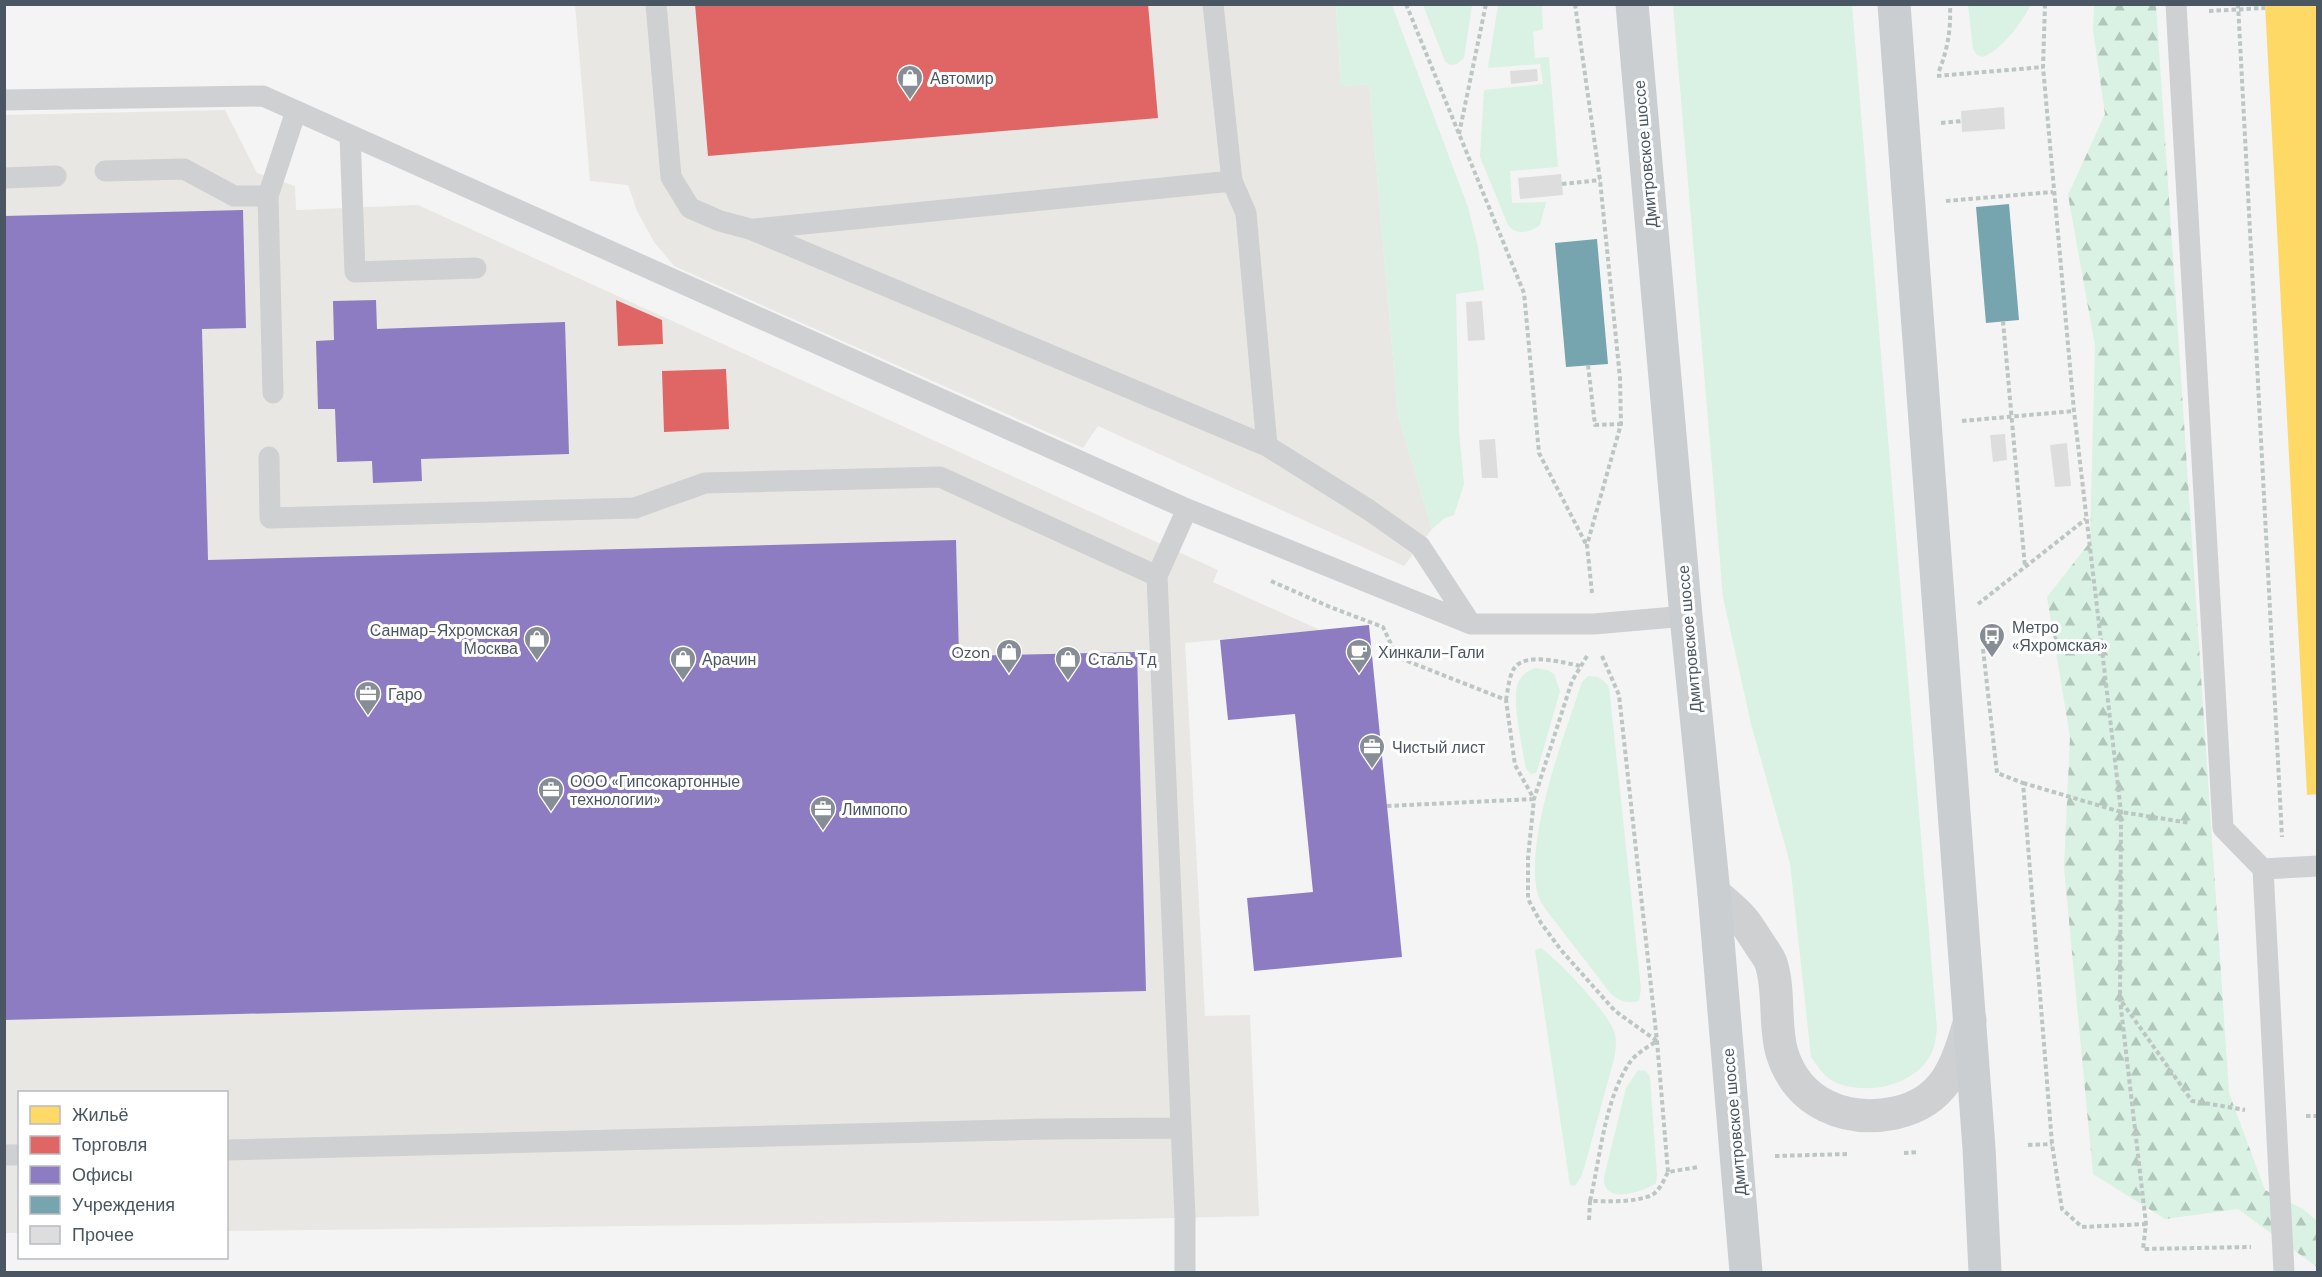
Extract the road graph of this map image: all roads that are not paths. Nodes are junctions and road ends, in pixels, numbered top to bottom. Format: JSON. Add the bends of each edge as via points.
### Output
{"nodes":[{"id":1,"x":656,"y":4,"type":"edge"},
{"id":2,"x":1213,"y":4,"type":"edge"},
{"id":3,"x":1632,"y":4,"type":"edge"},
{"id":4,"x":1894,"y":4,"type":"edge"},
{"id":5,"x":2176,"y":4,"type":"edge"},
{"id":6,"x":4,"y":100,"type":"edge"},
{"id":7,"x":296,"y":111,"type":"junction"},
{"id":8,"x":350,"y":135,"type":"junction"},
{"id":9,"x":105,"y":171,"type":"dead end"},
{"id":10,"x":57,"y":176,"type":"dead end"},
{"id":11,"x":4,"y":178,"type":"edge"},
{"id":12,"x":1232,"y":181,"type":"junction"},
{"id":13,"x":268,"y":196,"type":"junction"},
{"id":14,"x":750,"y":229,"type":"junction"},
{"id":15,"x":476,"y":268,"type":"dead end"},
{"id":16,"x":273,"y":393,"type":"dead end"},
{"id":17,"x":1267,"y":446,"type":"junction"},
{"id":18,"x":269,"y":458,"type":"dead end"},
{"id":19,"x":1187,"y":509,"type":"junction"},
{"id":20,"x":1157,"y":576,"type":"junction"},
{"id":21,"x":1686,"y":616,"type":"junction"},
{"id":22,"x":1471,"y":624,"type":"junction"},
{"id":23,"x":2318,"y":866,"type":"edge"},
{"id":24,"x":2273,"y":868,"type":"junction"},
{"id":25,"x":1714,"y":893,"type":"junction"},
{"id":26,"x":1970,"y":1020,"type":"junction"},
{"id":27,"x":1180,"y":1128,"type":"junction"},
{"id":28,"x":228,"y":1150,"type":"edge"},
{"id":29,"x":1185,"y":1272,"type":"edge"},
{"id":30,"x":1746,"y":1272,"type":"edge"},
{"id":31,"x":1985,"y":1272,"type":"edge"},
{"id":32,"x":2284,"y":1272,"type":"edge"}],
"edges":[{"from":1,"to":14,"type":"lane","via":[[671,177],[690,208]]},
{"from":2,"to":12,"type":"lane"},
{"from":3,"to":21,"type":"main road","name":"Дмитровское шоссе"},
{"from":4,"to":26,"type":"main road"},
{"from":5,"to":24,"type":"lane","via":[[2223,828]]},
{"from":6,"to":7,"type":"lane","via":[[263,96]]},
{"from":7,"to":8,"type":"lane"},
{"from":7,"to":13,"type":"lane"},
{"from":8,"to":15,"type":"lane","via":[[355,272]]},
{"from":8,"to":19,"type":"lane"},
{"from":9,"to":13,"type":"lane","via":[[184,169],[234,196]]},
{"from":10,"to":11,"type":"lane"},
{"from":12,"to":14,"type":"lane"},
{"from":12,"to":17,"type":"lane","via":[[1246,213]]},
{"from":13,"to":16,"type":"lane"},
{"from":14,"to":17,"type":"lane"},
{"from":17,"to":22,"type":"lane","via":[[1420,546]]},
{"from":18,"to":20,"type":"lane","via":[[270,518],[635,508],[705,483],[940,477]]},
{"from":19,"to":20,"type":"lane"},
{"from":19,"to":22,"type":"lane"},
{"from":20,"to":27,"type":"lane"},
{"from":21,"to":22,"type":"lane","via":[[1594,624]]},
{"from":21,"to":25,"type":"main road","name":"Дмитровское шоссе"},
{"from":23,"to":24,"type":"lane"},
{"from":24,"to":32,"type":"lane","via":[[2276,1114]]},
{"from":25,"to":26,"type":"street","via":[[1743,920],[1771,962],[1782,1053],[1794,1076],[1821,1105],[1844,1113],[1877,1116],[1908,1110],[1947,1082]]},
{"from":25,"to":30,"type":"main road","name":"Дмитровское шоссе"},
{"from":26,"to":31,"type":"main road"},
{"from":27,"to":28,"type":"lane"},
{"from":27,"to":29,"type":"lane"}]}
